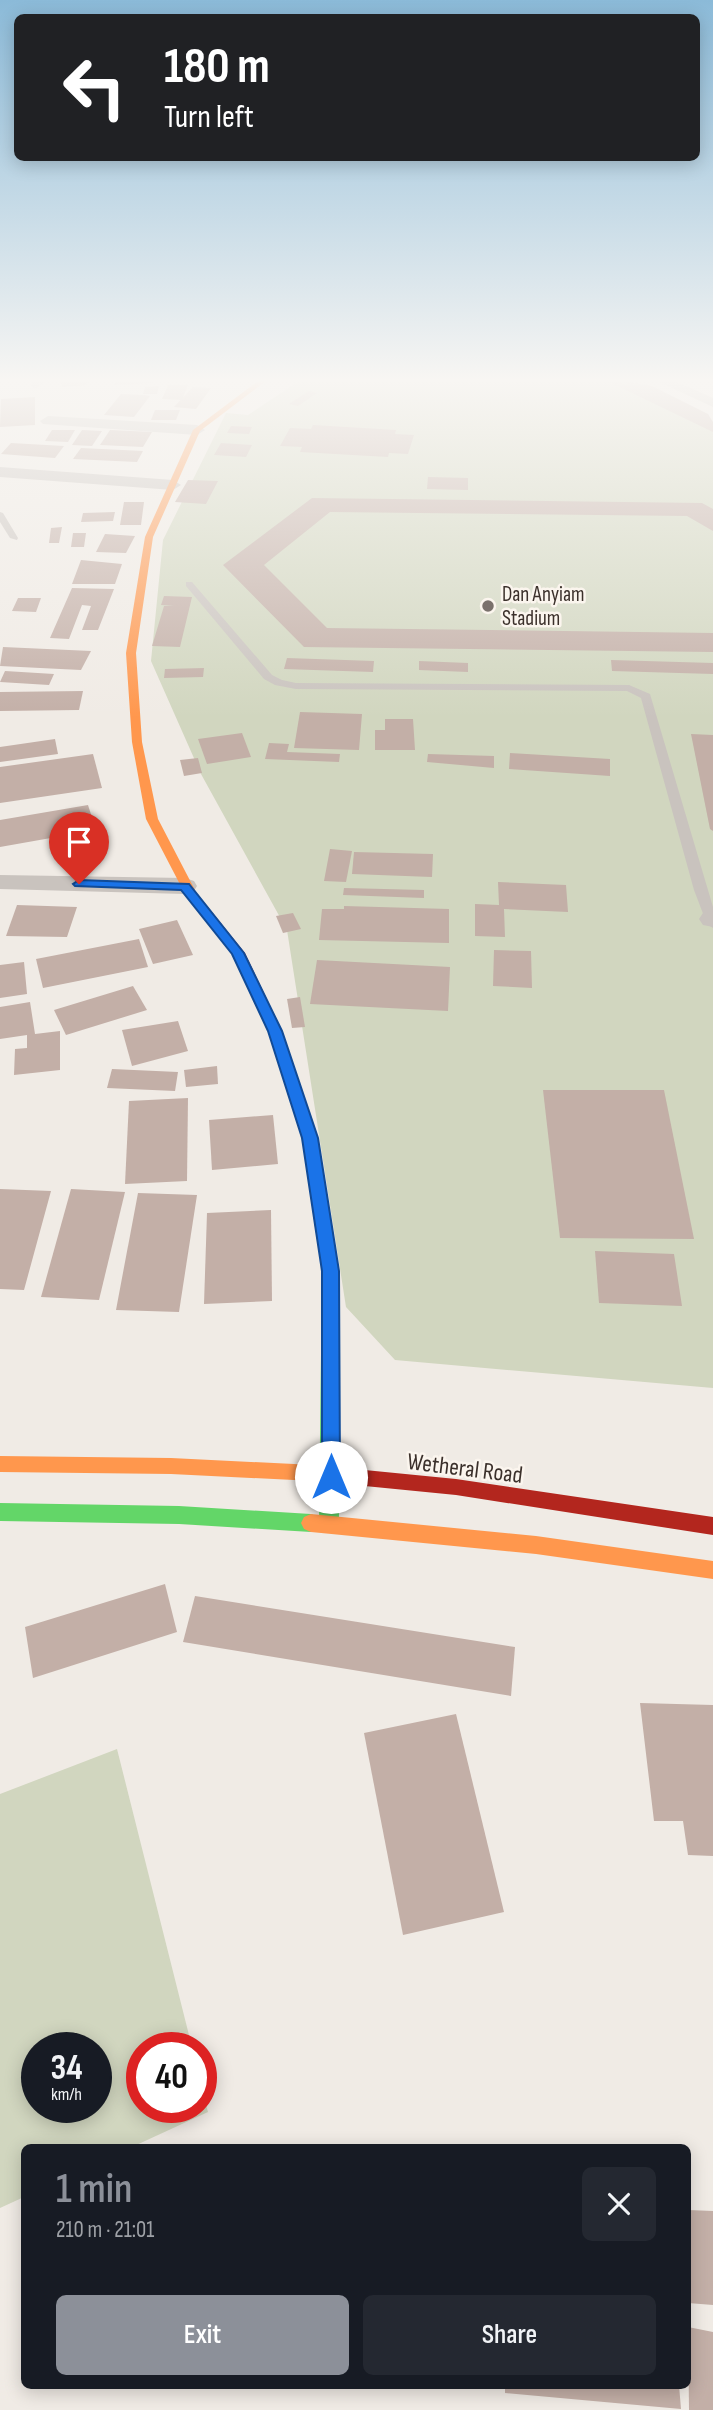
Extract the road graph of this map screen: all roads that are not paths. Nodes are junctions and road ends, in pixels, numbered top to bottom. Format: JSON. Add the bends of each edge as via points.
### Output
{"nodes":[{"id":1,"x":169,"y":493,"type":"edge"},
{"id":2,"x":0,"y":515,"type":"edge"},
{"id":3,"x":15,"y":538,"type":"dead end"},
{"id":4,"x":189,"y":584,"type":"dead end"},
{"id":5,"x":0,"y":882,"type":"edge"},
{"id":6,"x":185,"y":886,"type":"junction"},
{"id":7,"x":706,"y":889,"type":"edge"},
{"id":8,"x":713,"y":921,"type":"edge"},
{"id":9,"x":0,"y":1464,"type":"edge"},
{"id":10,"x":331,"y":1477,"type":"junction"},
{"id":11,"x":0,"y":1512,"type":"edge"},
{"id":12,"x":329,"y":1524,"type":"junction"},
{"id":13,"x":713,"y":1526,"type":"edge"},
{"id":14,"x":713,"y":1570,"type":"edge"}],
"edges":[{"from":1,"to":6,"type":"street","via":[[149,537],[131,653],[137,742],[152,818]]},
{"from":2,"to":3,"type":"lane"},
{"from":4,"to":7,"type":"lane","via":[[268,677],[279,683],[640,691],[646,696]]},
{"from":5,"to":6,"type":"street"},
{"from":6,"to":10,"type":"street","via":[[238,953],[275,1031],[310,1138],[330,1271]]},
{"from":7,"to":8,"type":"lane"},
{"from":9,"to":10,"type":"street","name":"Wetheral Road"},
{"from":10,"to":12,"type":"street"},
{"from":10,"to":13,"type":"street","name":"Wetheral Road","via":[[455,1487]]},
{"from":11,"to":12,"type":"street","via":[[93,1511]]},
{"from":12,"to":14,"type":"street","via":[[587,1550]]}]}
